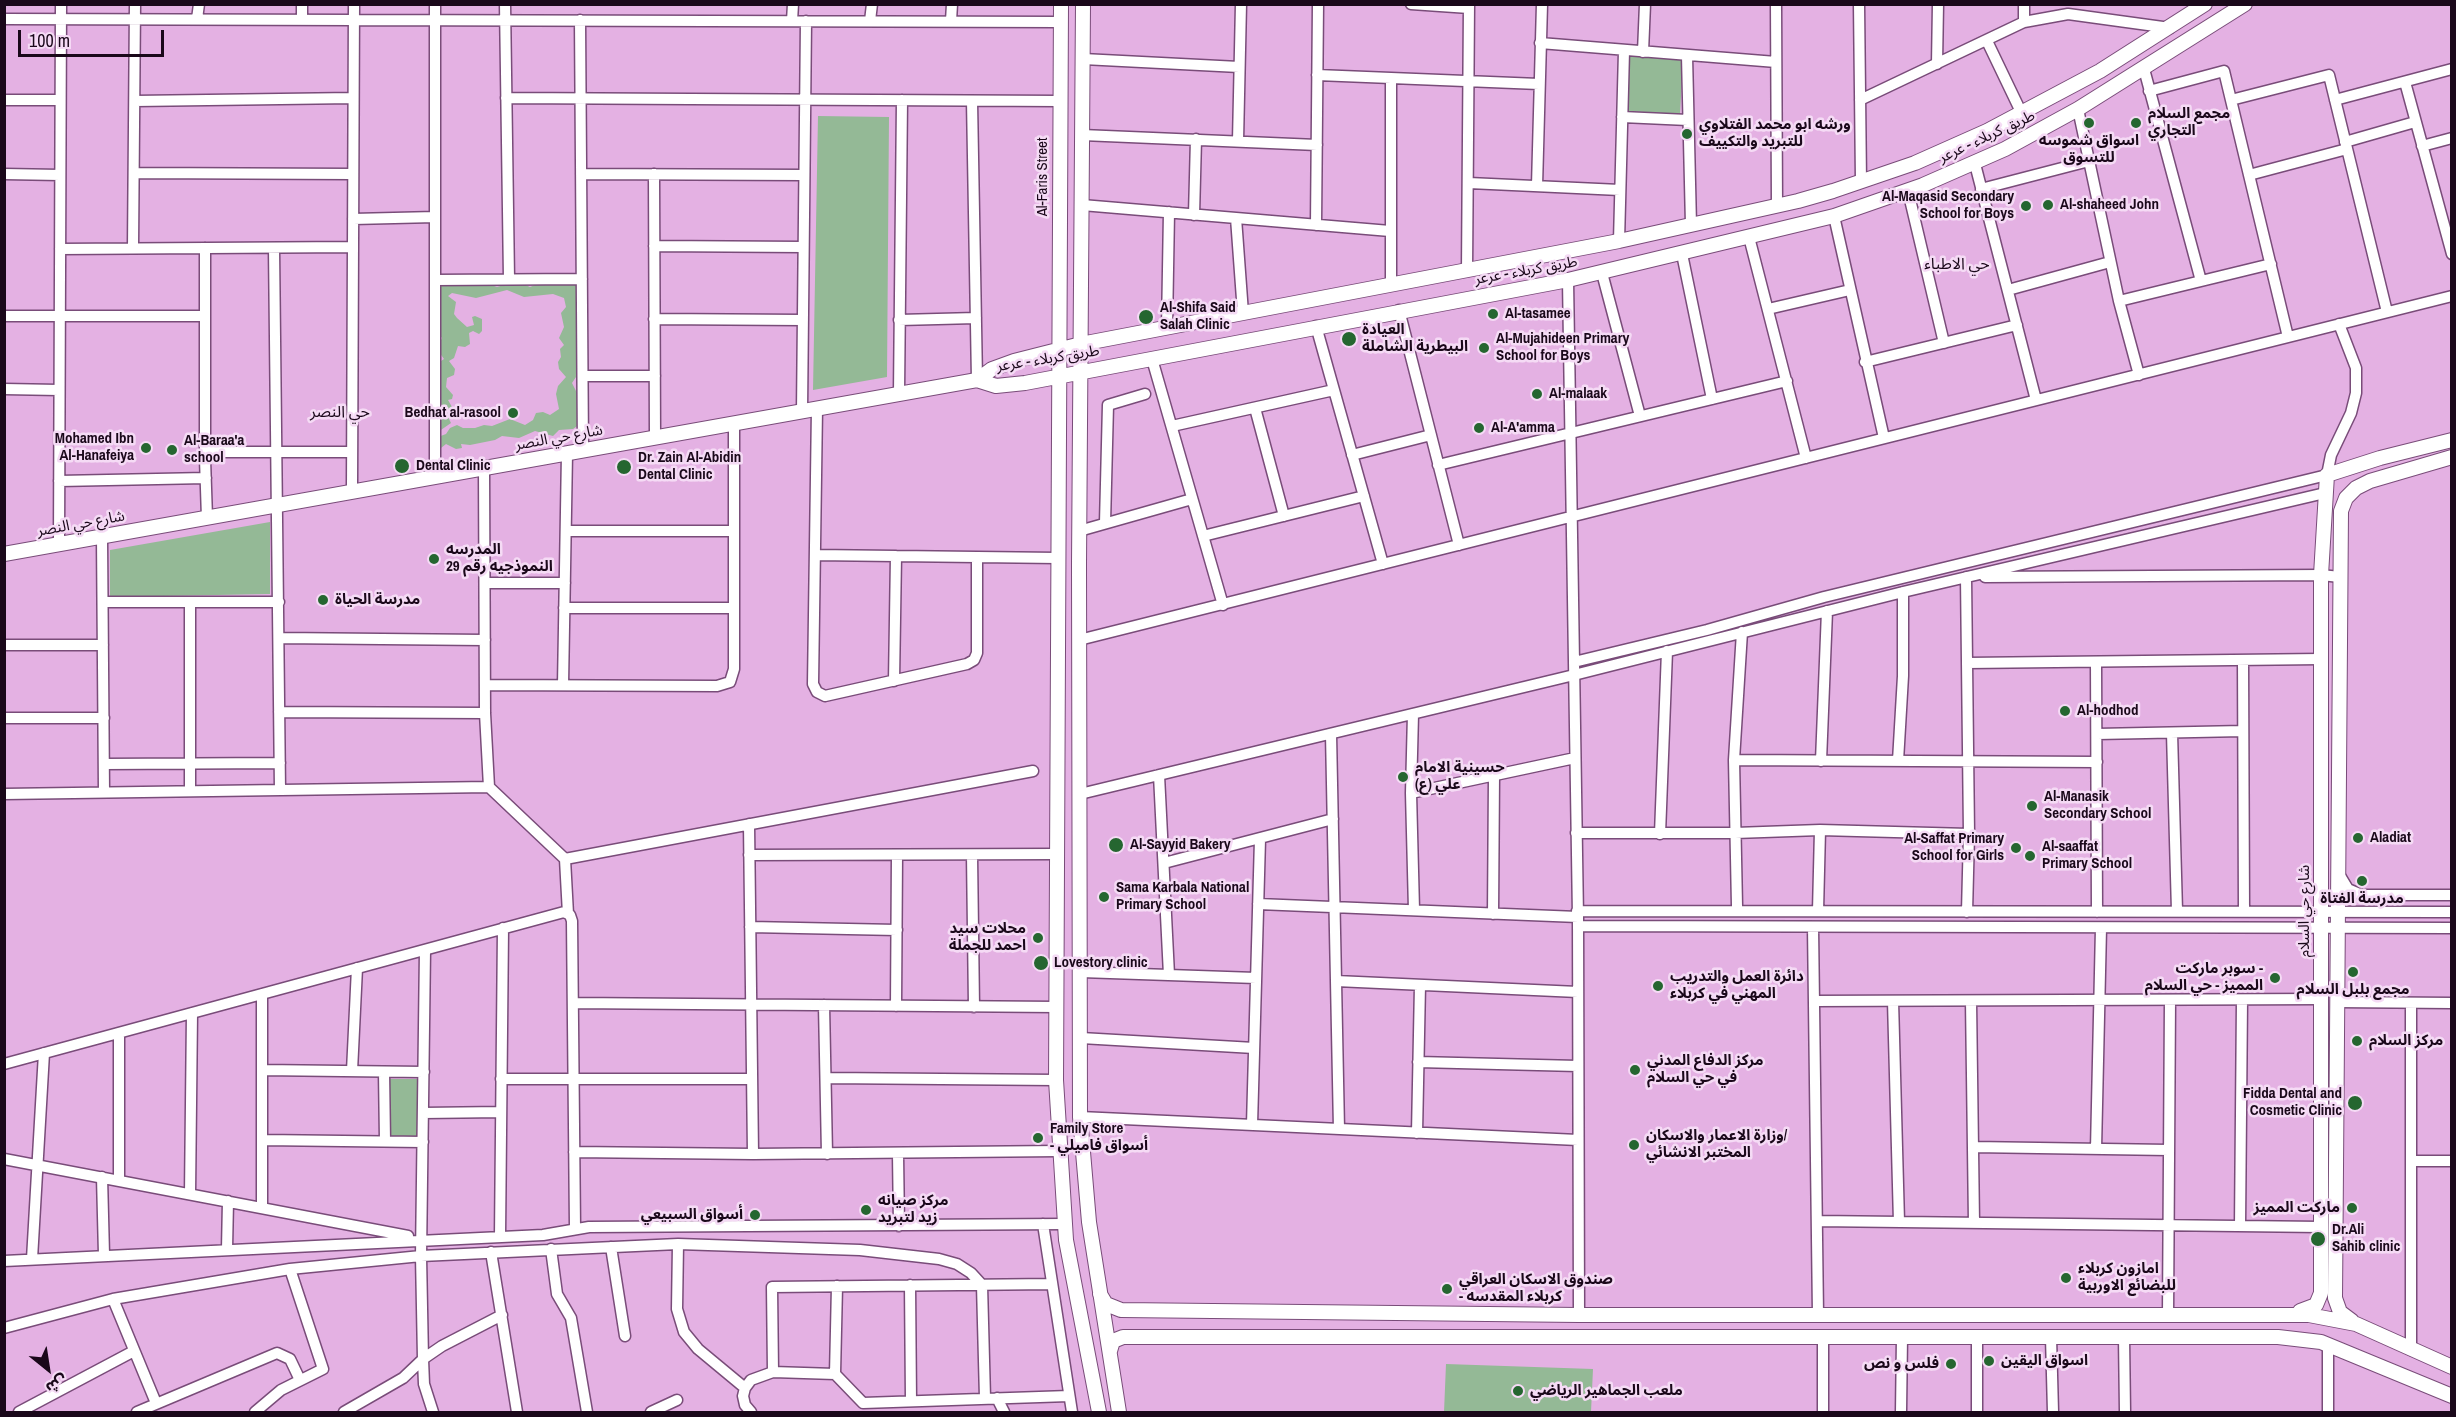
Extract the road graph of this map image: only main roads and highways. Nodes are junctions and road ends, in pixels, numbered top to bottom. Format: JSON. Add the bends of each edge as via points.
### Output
{"nodes":[{"id":1,"x":1061,"y":4,"type":"edge"},
{"id":2,"x":1083,"y":4,"type":"edge"},
{"id":3,"x":2205,"y":4,"type":"edge"},
{"id":4,"x":2245,"y":4,"type":"edge"},
{"id":5,"x":1953,"y":147,"type":"junction"},
{"id":6,"x":1915,"y":163,"type":"junction"},
{"id":7,"x":1961,"y":169,"type":"junction"},
{"id":8,"x":1923,"y":185,"type":"junction"},
{"id":9,"x":1059,"y":301,"type":"junction"},
{"id":10,"x":1081,"y":310,"type":"junction"},
{"id":11,"x":1104,"y":339,"type":"junction"},
{"id":12,"x":1081,"y":344,"type":"junction"},
{"id":13,"x":1058,"y":350,"type":"junction"},
{"id":14,"x":1113,"y":365,"type":"junction"},
{"id":15,"x":1081,"y":372,"type":"junction"},
{"id":16,"x":1058,"y":376,"type":"junction"},
{"id":17,"x":977,"y":380,"type":"junction"},
{"id":18,"x":1080,"y":405,"type":"junction"},
{"id":19,"x":2451,"y":440,"type":"edge"},
{"id":20,"x":1058,"y":451,"type":"junction"},
{"id":21,"x":1080,"y":453,"type":"junction"},
{"id":22,"x":2451,"y":456,"type":"edge"},
{"id":23,"x":4,"y":554,"type":"edge"},
{"id":24,"x":2321,"y":958,"type":"junction"},
{"id":25,"x":2337,"y":959,"type":"junction"},
{"id":26,"x":2328,"y":1265,"type":"junction"},
{"id":27,"x":1100,"y":1293,"type":"junction"},
{"id":28,"x":1170,"y":1311,"type":"junction"},
{"id":29,"x":1651,"y":1315,"type":"junction"},
{"id":30,"x":1683,"y":1315,"type":"junction"},
{"id":31,"x":2090,"y":1315,"type":"junction"},
{"id":32,"x":2120,"y":1315,"type":"junction"},
{"id":33,"x":2281,"y":1315,"type":"junction"},
{"id":34,"x":2356,"y":1324,"type":"junction"},
{"id":35,"x":1652,"y":1336,"type":"junction"},
{"id":36,"x":1682,"y":1336,"type":"junction"},
{"id":37,"x":1167,"y":1337,"type":"junction"},
{"id":38,"x":2087,"y":1337,"type":"junction"},
{"id":39,"x":2121,"y":1337,"type":"junction"},
{"id":40,"x":1110,"y":1351,"type":"junction"},
{"id":41,"x":2451,"y":1367,"type":"edge"},
{"id":42,"x":2451,"y":1396,"type":"edge"},
{"id":43,"x":1099,"y":1413,"type":"edge"},
{"id":44,"x":1119,"y":1413,"type":"edge"}],
"edges":[{"from":1,"to":9,"type":"main road","name":"Al-Faris Street"},
{"from":2,"to":10,"type":"main road"},
{"from":3,"to":5,"type":"main road","name":"طريق كربلاء - عرعر","via":[[2100,71]]},
{"from":4,"to":7,"type":"main road","name":"طريق كربلاء - عرعر","via":[[2078,109]]},
{"from":5,"to":6,"type":"main road","name":"طريق كربلاء - عرعر"},
{"from":5,"to":7,"type":"main road","via":[[1952,160]]},
{"from":6,"to":8,"type":"main road","via":[[1924,172]]},
{"from":6,"to":11,"type":"main road","name":"طريق كربلاء - عرعر","via":[[1777,206],[1619,241]]},
{"from":7,"to":8,"type":"main road","name":"طريق كربلاء - عرعر"},
{"from":8,"to":14,"type":"main road","name":"طريق كربلاء - عرعر","via":[[1834,216],[1602,273]]},
{"from":9,"to":10,"type":"main road","via":[[1069,313]]},
{"from":9,"to":13,"type":"main road","name":"Al-Faris Street"},
{"from":10,"to":11,"type":"main road","via":[[1089,333]]},
{"from":10,"to":12,"type":"main road"},
{"from":11,"to":12,"type":"main road","name":"طريق كربلاء - عرعر"},
{"from":12,"to":13,"type":"main road","name":"طريق كربلاء - عرعر"},
{"from":12,"to":15,"type":"main road"},
{"from":13,"to":16,"type":"main road","name":"Al-Faris Street"},
{"from":13,"to":17,"type":"main road","name":"طريق كربلاء - عرعر","via":[[992,369]]},
{"from":14,"to":15,"type":"main road","name":"طريق كربلاء - عرعر"},
{"from":14,"to":18,"type":"main road","via":[[1090,382]]},
{"from":15,"to":16,"type":"main road","name":"طريق كربلاء - عرعر"},
{"from":15,"to":18,"type":"main road"},
{"from":16,"to":17,"type":"main road","name":"طريق كربلاء - عرعر","via":[[996,386]]},
{"from":16,"to":20,"type":"main road","name":"Al-Faris Street"},
{"from":17,"to":23,"type":"main road","name":"شارع حي النصر"},
{"from":18,"to":21,"type":"main road"},
{"from":19,"to":24,"type":"main road","name":"شارع حي السلام","via":[[2327,475],[2321,575],[2314,912]]},
{"from":20,"to":21,"type":"main road","via":[[1063,443],[1072,442]]},
{"from":20,"to":43,"type":"main road","name":"Al-Faris Street","via":[[1059,1151],[1065,1224]]},
{"from":21,"to":27,"type":"main road","via":[[1080,1117],[1086,1199]]},
{"from":22,"to":25,"type":"main road","via":[[2392,472],[2356,488],[2341,511]]},
{"from":24,"to":25,"type":"main road"},
{"from":24,"to":26,"type":"main road","name":"شارع حي السلام","via":[[2321,1227]]},
{"from":25,"to":26,"type":"main road"},
{"from":26,"to":33,"type":"main road","name":"شارع حي السلام","via":[[2316,1305]]},
{"from":26,"to":34,"type":"main road","via":[[2336,1304],[2343,1316]]},
{"from":27,"to":28,"type":"main road","via":[[1113,1308]]},
{"from":27,"to":40,"type":"main road"},
{"from":28,"to":29,"type":"main road"},
{"from":28,"to":37,"type":"main road","via":[[1161,1323]]},
{"from":29,"to":30,"type":"main road"},
{"from":29,"to":35,"type":"main road","via":[[1656,1323]]},
{"from":30,"to":31,"type":"main road"},
{"from":30,"to":36,"type":"main road","via":[[1677,1325]]},
{"from":31,"to":32,"type":"main road"},
{"from":31,"to":38,"type":"main road","via":[[2093,1326]]},
{"from":32,"to":33,"type":"main road"},
{"from":32,"to":39,"type":"main road","via":[[2114,1326]]},
{"from":33,"to":34,"type":"main road","via":[[2320,1316]]},
{"from":34,"to":41,"type":"main road"},
{"from":35,"to":36,"type":"main road"},
{"from":35,"to":37,"type":"main road"},
{"from":36,"to":38,"type":"main road"},
{"from":37,"to":40,"type":"main road","via":[[1123,1337],[1113,1341]]},
{"from":38,"to":39,"type":"main road"},
{"from":39,"to":42,"type":"main road","via":[[2310,1339]]},
{"from":40,"to":44,"type":"main road"}]}
